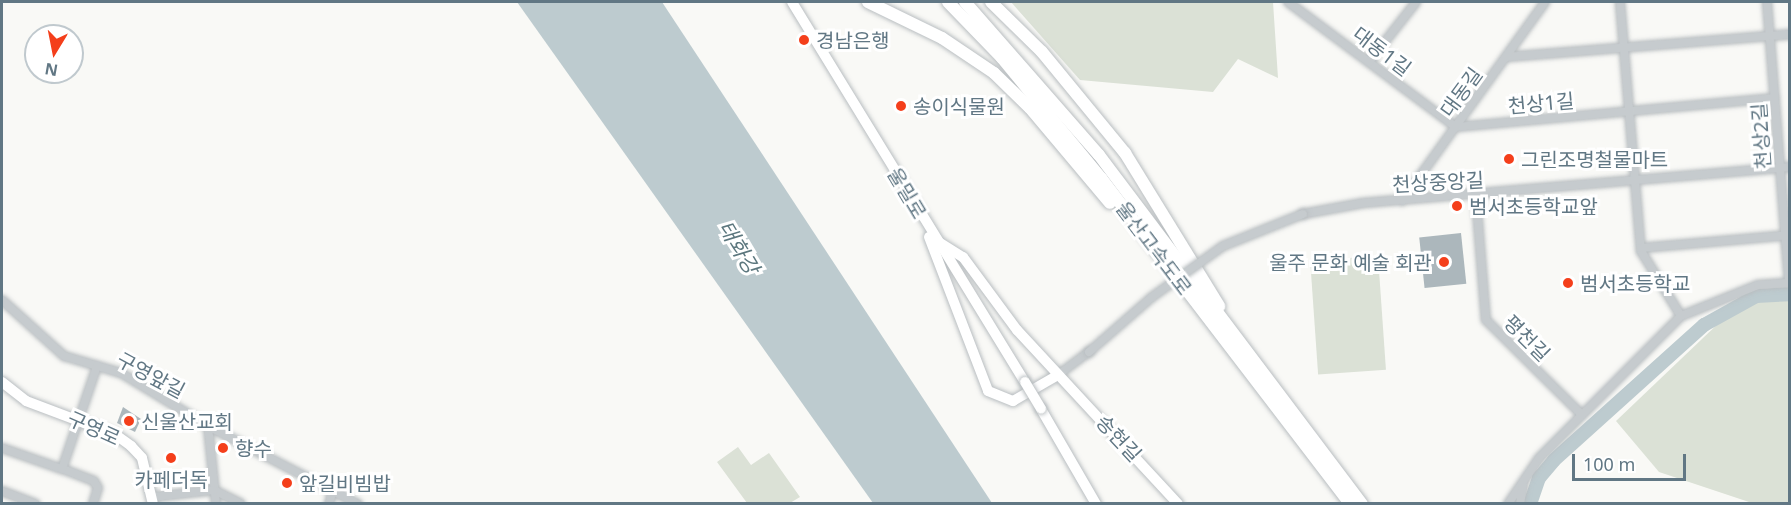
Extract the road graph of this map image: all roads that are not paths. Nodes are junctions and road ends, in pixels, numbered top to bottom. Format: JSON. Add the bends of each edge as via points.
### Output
{"nodes":[{"id":1,"x":792,"y":2,"type":"edge"},
{"id":2,"x":868,"y":2,"type":"edge"},
{"id":3,"x":948,"y":2,"type":"edge"},
{"id":4,"x":965,"y":2,"type":"edge"},
{"id":5,"x":991,"y":2,"type":"edge"},
{"id":6,"x":1288,"y":2,"type":"edge"},
{"id":7,"x":1416,"y":2,"type":"edge"},
{"id":8,"x":1545,"y":2,"type":"edge"},
{"id":9,"x":1620,"y":2,"type":"edge"},
{"id":10,"x":1767,"y":2,"type":"edge"},
{"id":11,"x":1790,"y":34,"type":"edge"},
{"id":12,"x":1770,"y":35,"type":"junction"},
{"id":13,"x":1623,"y":46,"type":"junction"},
{"id":14,"x":1508,"y":57,"type":"junction"},
{"id":15,"x":1369,"y":62,"type":"junction"},
{"id":16,"x":1775,"y":98,"type":"junction"},
{"id":17,"x":1629,"y":111,"type":"junction"},
{"id":18,"x":1456,"y":127,"type":"junction"},
{"id":19,"x":1785,"y":167,"type":"edge"},
{"id":20,"x":1633,"y":180,"type":"junction"},
{"id":21,"x":1476,"y":197,"type":"junction"},
{"id":22,"x":1402,"y":201,"type":"junction"},
{"id":23,"x":919,"y":212,"type":"junction"},
{"id":24,"x":1130,"y":217,"type":"junction"},
{"id":25,"x":1788,"y":235,"type":"edge"},
{"id":26,"x":937,"y":241,"type":"junction"},
{"id":27,"x":1641,"y":248,"type":"junction"},
{"id":28,"x":1789,"y":283,"type":"edge"},
{"id":29,"x":2,"y":300,"type":"edge"},
{"id":30,"x":1681,"y":316,"type":"junction"},
{"id":31,"x":1225,"y":322,"type":"junction"},
{"id":32,"x":97,"y":366,"type":"junction"},
{"id":33,"x":1058,"y":375,"type":"junction"},
{"id":34,"x":2,"y":382,"type":"edge"},
{"id":35,"x":1582,"y":415,"type":"junction"},
{"id":36,"x":79,"y":420,"type":"junction"},
{"id":37,"x":208,"y":426,"type":"junction"},
{"id":38,"x":2,"y":448,"type":"edge"},
{"id":39,"x":62,"y":469,"type":"junction"},
{"id":40,"x":1524,"y":479,"type":"junction"},
{"id":41,"x":214,"y":490,"type":"junction"},
{"id":42,"x":333,"y":490,"type":"junction"},
{"id":43,"x":2,"y":491,"type":"edge"},
{"id":44,"x":153,"y":500,"type":"edge"},
{"id":45,"x":1521,"y":501,"type":"edge"},
{"id":46,"x":36,"y":504,"type":"edge"},
{"id":47,"x":93,"y":504,"type":"edge"},
{"id":48,"x":216,"y":504,"type":"edge"},
{"id":49,"x":242,"y":504,"type":"edge"},
{"id":50,"x":329,"y":504,"type":"edge"},
{"id":51,"x":358,"y":504,"type":"edge"},
{"id":52,"x":1096,"y":504,"type":"edge"},
{"id":53,"x":1178,"y":504,"type":"edge"},
{"id":54,"x":1350,"y":504,"type":"edge"},
{"id":55,"x":1362,"y":504,"type":"edge"},
{"id":56,"x":1508,"y":504,"type":"edge"}],
"edges":[{"from":1,"to":23,"type":"main road","name":"울밀로"},
{"from":2,"to":24,"type":"highway","via":[[942,39],[994,73],[1030,108],[1114,208]]},
{"from":3,"to":24,"type":"highway","name":"울산고속도로","via":[[1029,88]]},
{"from":4,"to":31,"type":"highway","name":"울산고속도로","via":[[1079,130]]},
{"from":5,"to":31,"type":"highway","via":[[1042,52],[1125,153],[1215,296]]},
{"from":6,"to":15,"type":"street","name":"대동1길"},
{"from":7,"to":15,"type":"street"},
{"from":8,"to":14,"type":"street","name":"대동길"},
{"from":9,"to":13,"type":"street"},
{"from":10,"to":12,"type":"street","name":"천상2길"},
{"from":11,"to":12,"type":"street"},
{"from":12,"to":13,"type":"street"},
{"from":12,"to":16,"type":"street","name":"천상2길"},
{"from":13,"to":14,"type":"street"},
{"from":13,"to":17,"type":"street"},
{"from":14,"to":18,"type":"street","name":"대동길"},
{"from":15,"to":18,"type":"street","name":"대동1길"},
{"from":16,"to":17,"type":"street","name":"천상1길"},
{"from":16,"to":19,"type":"street","name":"천상2길"},
{"from":17,"to":18,"type":"street","name":"천상1길"},
{"from":17,"to":20,"type":"street"},
{"from":18,"to":22,"type":"street","name":"대동길"},
{"from":19,"to":20,"type":"street","name":"천상중앙길"},
{"from":19,"to":25,"type":"street","name":"천상2길"},
{"from":20,"to":21,"type":"street","name":"천상중앙길"},
{"from":20,"to":27,"type":"street"},
{"from":21,"to":22,"type":"street","name":"천상중앙길"},
{"from":21,"to":35,"type":"street","name":"평천길","via":[[1486,320]]},
{"from":22,"to":33,"type":"street","name":"천상중앙길","bridge":true,"via":[[1304,214],[1223,246],[1152,297]]},
{"from":23,"to":26,"type":"main road","name":"울밀로"},
{"from":23,"to":33,"type":"main road","via":[[988,391],[1013,401]]},
{"from":24,"to":54,"type":"highway","name":"울산고속도로"},
{"from":25,"to":27,"type":"street"},
{"from":25,"to":28,"type":"street","name":"천상2길"},
{"from":26,"to":33,"type":"main road","name":"송현길","via":[[963,257],[1017,330]]},
{"from":26,"to":52,"type":"main road","name":"울밀로","bridge":true},
{"from":27,"to":30,"type":"street"},
{"from":28,"to":30,"type":"street","via":[[1758,285]]},
{"from":29,"to":32,"type":"street","name":"구영앞길","via":[[64,356]]},
{"from":30,"to":35,"type":"street"},
{"from":31,"to":55,"type":"highway","name":"울산고속도로"},
{"from":32,"to":36,"type":"street"},
{"from":32,"to":37,"type":"street","name":"구영앞길","via":[[121,373]]},
{"from":33,"to":53,"type":"main road","name":"송현길"},
{"from":34,"to":36,"type":"main road","name":"구영로","via":[[26,401]]},
{"from":35,"to":40,"type":"street"},
{"from":36,"to":39,"type":"street"},
{"from":36,"to":44,"type":"main road","name":"구영로","via":[[131,446],[142,458]]},
{"from":37,"to":41,"type":"street"},
{"from":37,"to":42,"type":"street","name":"구영앞길"},
{"from":38,"to":39,"type":"street"},
{"from":39,"to":47,"type":"street","via":[[94,481],[98,488]]},
{"from":40,"to":45,"type":"street"},
{"from":40,"to":56,"type":"street"},
{"from":41,"to":44,"type":"street"},
{"from":41,"to":48,"type":"street"},
{"from":41,"to":49,"type":"street"},
{"from":42,"to":50,"type":"street"},
{"from":42,"to":51,"type":"street","name":"구영앞길"},
{"from":43,"to":46,"type":"street"}]}
